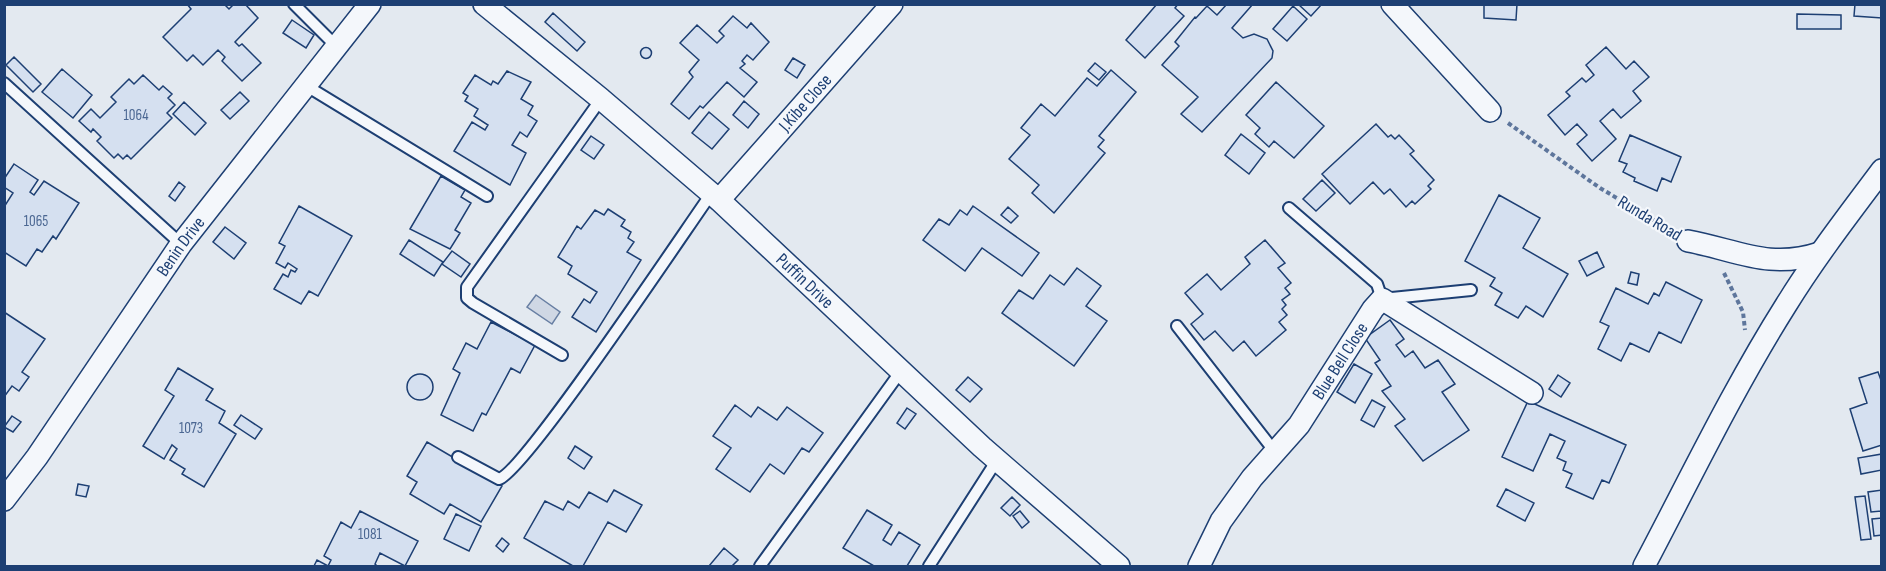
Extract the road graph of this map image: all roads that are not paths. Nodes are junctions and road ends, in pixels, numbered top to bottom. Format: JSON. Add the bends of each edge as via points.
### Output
{"nodes":[{"id":1,"x":294,"y":4,"type":"edge"},
{"id":2,"x":370,"y":4,"type":"edge"},
{"id":3,"x":484,"y":4,"type":"edge"},
{"id":4,"x":892,"y":4,"type":"edge"},
{"id":5,"x":1392,"y":4,"type":"edge"},
{"id":6,"x":336,"y":45,"type":"junction"},
{"id":7,"x":4,"y":83,"type":"edge"},
{"id":8,"x":304,"y":85,"type":"junction"},
{"id":9,"x":601,"y":99,"type":"junction"},
{"id":10,"x":1490,"y":111,"type":"road end"},
{"id":11,"x":1881,"y":170,"type":"edge"},
{"id":12,"x":487,"y":196,"type":"dead end"},
{"id":13,"x":715,"y":197,"type":"junction"},
{"id":14,"x":1289,"y":208,"type":"dead end"},
{"id":15,"x":1688,"y":241,"type":"road end"},
{"id":16,"x":181,"y":244,"type":"junction"},
{"id":17,"x":1820,"y":253,"type":"junction"},
{"id":18,"x":1471,"y":290,"type":"dead end"},
{"id":19,"x":1382,"y":299,"type":"junction"},
{"id":20,"x":1177,"y":327,"type":"dead end"},
{"id":21,"x":562,"y":355,"type":"dead end"},
{"id":22,"x":901,"y":371,"type":"junction"},
{"id":23,"x":1532,"y":393,"type":"dead end"},
{"id":24,"x":1275,"y":452,"type":"junction"},
{"id":25,"x":458,"y":457,"type":"dead end"},
{"id":26,"x":997,"y":460,"type":"junction"},
{"id":27,"x":4,"y":500,"type":"edge"},
{"id":28,"x":760,"y":567,"type":"edge"},
{"id":29,"x":929,"y":567,"type":"edge"},
{"id":30,"x":1119,"y":567,"type":"edge"},
{"id":31,"x":1199,"y":567,"type":"edge"},
{"id":32,"x":1644,"y":567,"type":"edge"}],
"edges":[{"from":1,"to":6,"type":"lane"},
{"from":2,"to":6,"type":"street","name":"Benin Drive"},
{"from":3,"to":9,"type":"street","name":"Puffin Drive"},
{"from":4,"to":13,"type":"street","name":"J.Kibe Close"},
{"from":5,"to":10,"type":"street"},
{"from":6,"to":8,"type":"street","name":"Benin Drive"},
{"from":7,"to":16,"type":"lane"},
{"from":8,"to":12,"type":"lane"},
{"from":8,"to":16,"type":"street","name":"Benin Drive"},
{"from":9,"to":13,"type":"street","name":"Puffin Drive"},
{"from":9,"to":21,"type":"lane","via":[[467,287],[467,298],[473,303]]},
{"from":11,"to":17,"type":"street"},
{"from":13,"to":22,"type":"street","name":"Puffin Drive"},
{"from":13,"to":25,"type":"lane","via":[[512,471],[500,478]]},
{"from":14,"to":19,"type":"lane","via":[[1377,284]]},
{"from":15,"to":17,"type":"street","via":[[1769,261],[1801,260]]},
{"from":16,"to":27,"type":"street","name":"Benin Drive"},
{"from":17,"to":32,"type":"street","via":[[1749,368]]},
{"from":18,"to":19,"type":"lane"},
{"from":19,"to":23,"type":"street"},
{"from":19,"to":24,"type":"street","name":"Blue Bell Close","via":[[1299,424]]},
{"from":20,"to":24,"type":"lane"},
{"from":22,"to":26,"type":"street","name":"Puffin Drive"},
{"from":22,"to":28,"type":"lane"},
{"from":24,"to":31,"type":"street","name":"Blue Bell Close","via":[[1221,521]]},
{"from":26,"to":29,"type":"lane"},
{"from":26,"to":30,"type":"street","name":"Puffin Drive"}]}
